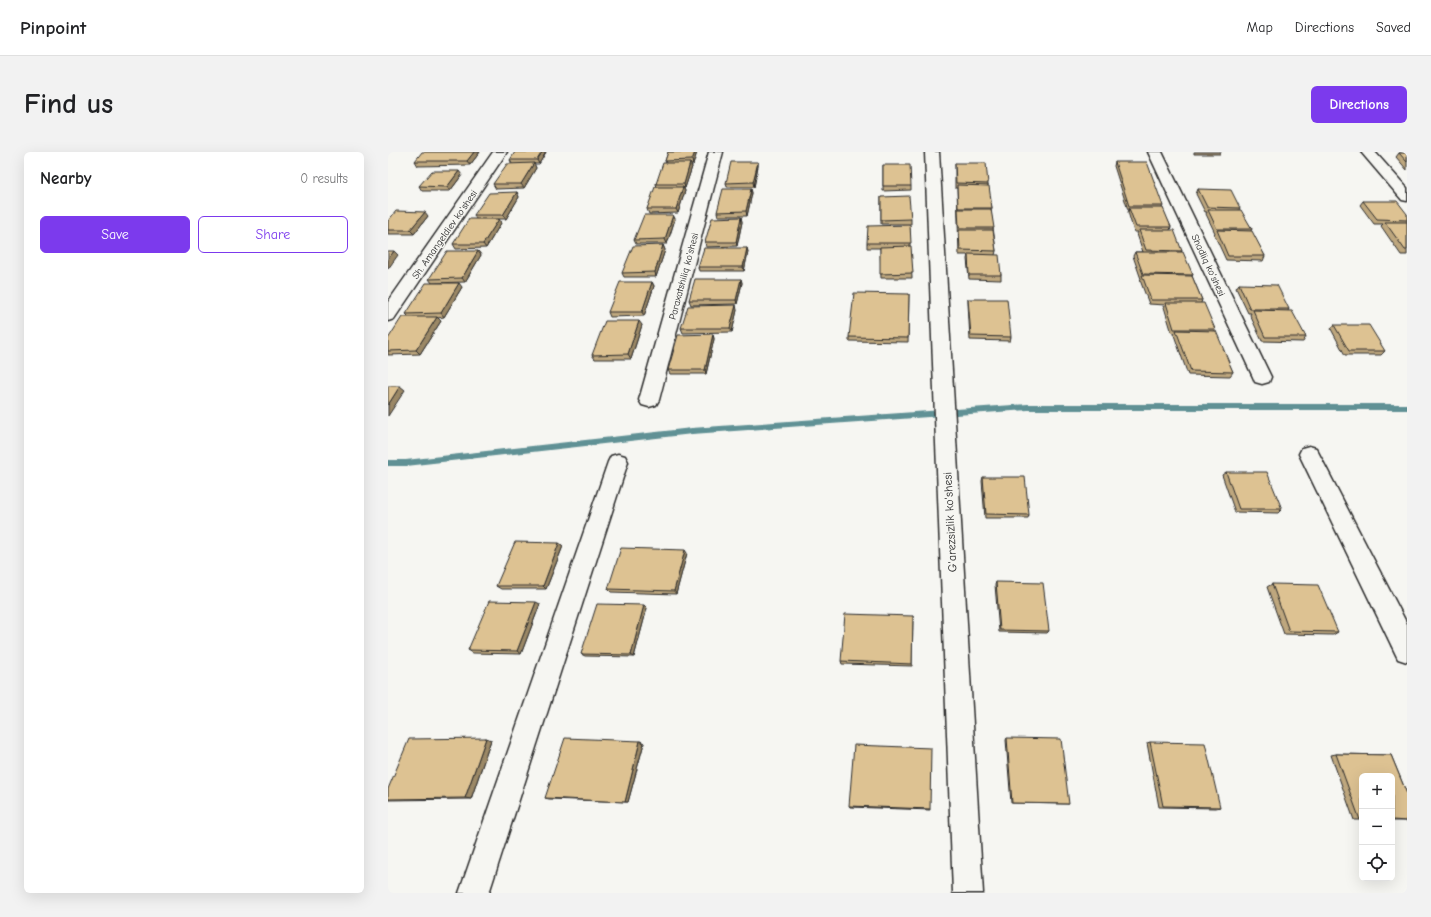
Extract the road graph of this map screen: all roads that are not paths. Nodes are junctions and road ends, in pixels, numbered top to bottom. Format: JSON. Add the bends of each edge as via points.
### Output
{"nodes":[{"id":1,"x":500,"y":152,"type":"edge"},
{"id":2,"x":716,"y":152,"type":"edge"},
{"id":3,"x":932,"y":152,"type":"edge"},
{"id":4,"x":1155,"y":152,"type":"edge"},
{"id":5,"x":1368,"y":152,"type":"edge"},
{"id":6,"x":1407,"y":197,"type":"edge"},
{"id":7,"x":388,"y":315,"type":"edge"},
{"id":8,"x":1262,"y":377,"type":"dead end"},
{"id":9,"x":649,"y":400,"type":"dead end"},
{"id":10,"x":1309,"y":454,"type":"dead end"},
{"id":11,"x":618,"y":462,"type":"dead end"},
{"id":12,"x":1407,"y":650,"type":"edge"},
{"id":13,"x":474,"y":893,"type":"edge"},
{"id":14,"x":968,"y":893,"type":"edge"}],
"edges":[{"from":1,"to":7,"type":"street","name":"Sh. Amangeldiev ko'shesi"},
{"from":2,"to":9,"type":"street","name":"Paraxatshiliq ko'shesi"},
{"from":3,"to":14,"type":"street","name":"G'arezsizlik ko'shesi"},
{"from":4,"to":8,"type":"street","name":"Shadliq ko'shesi"},
{"from":5,"to":6,"type":"street"},
{"from":10,"to":12,"type":"street"},
{"from":11,"to":13,"type":"street"}]}
